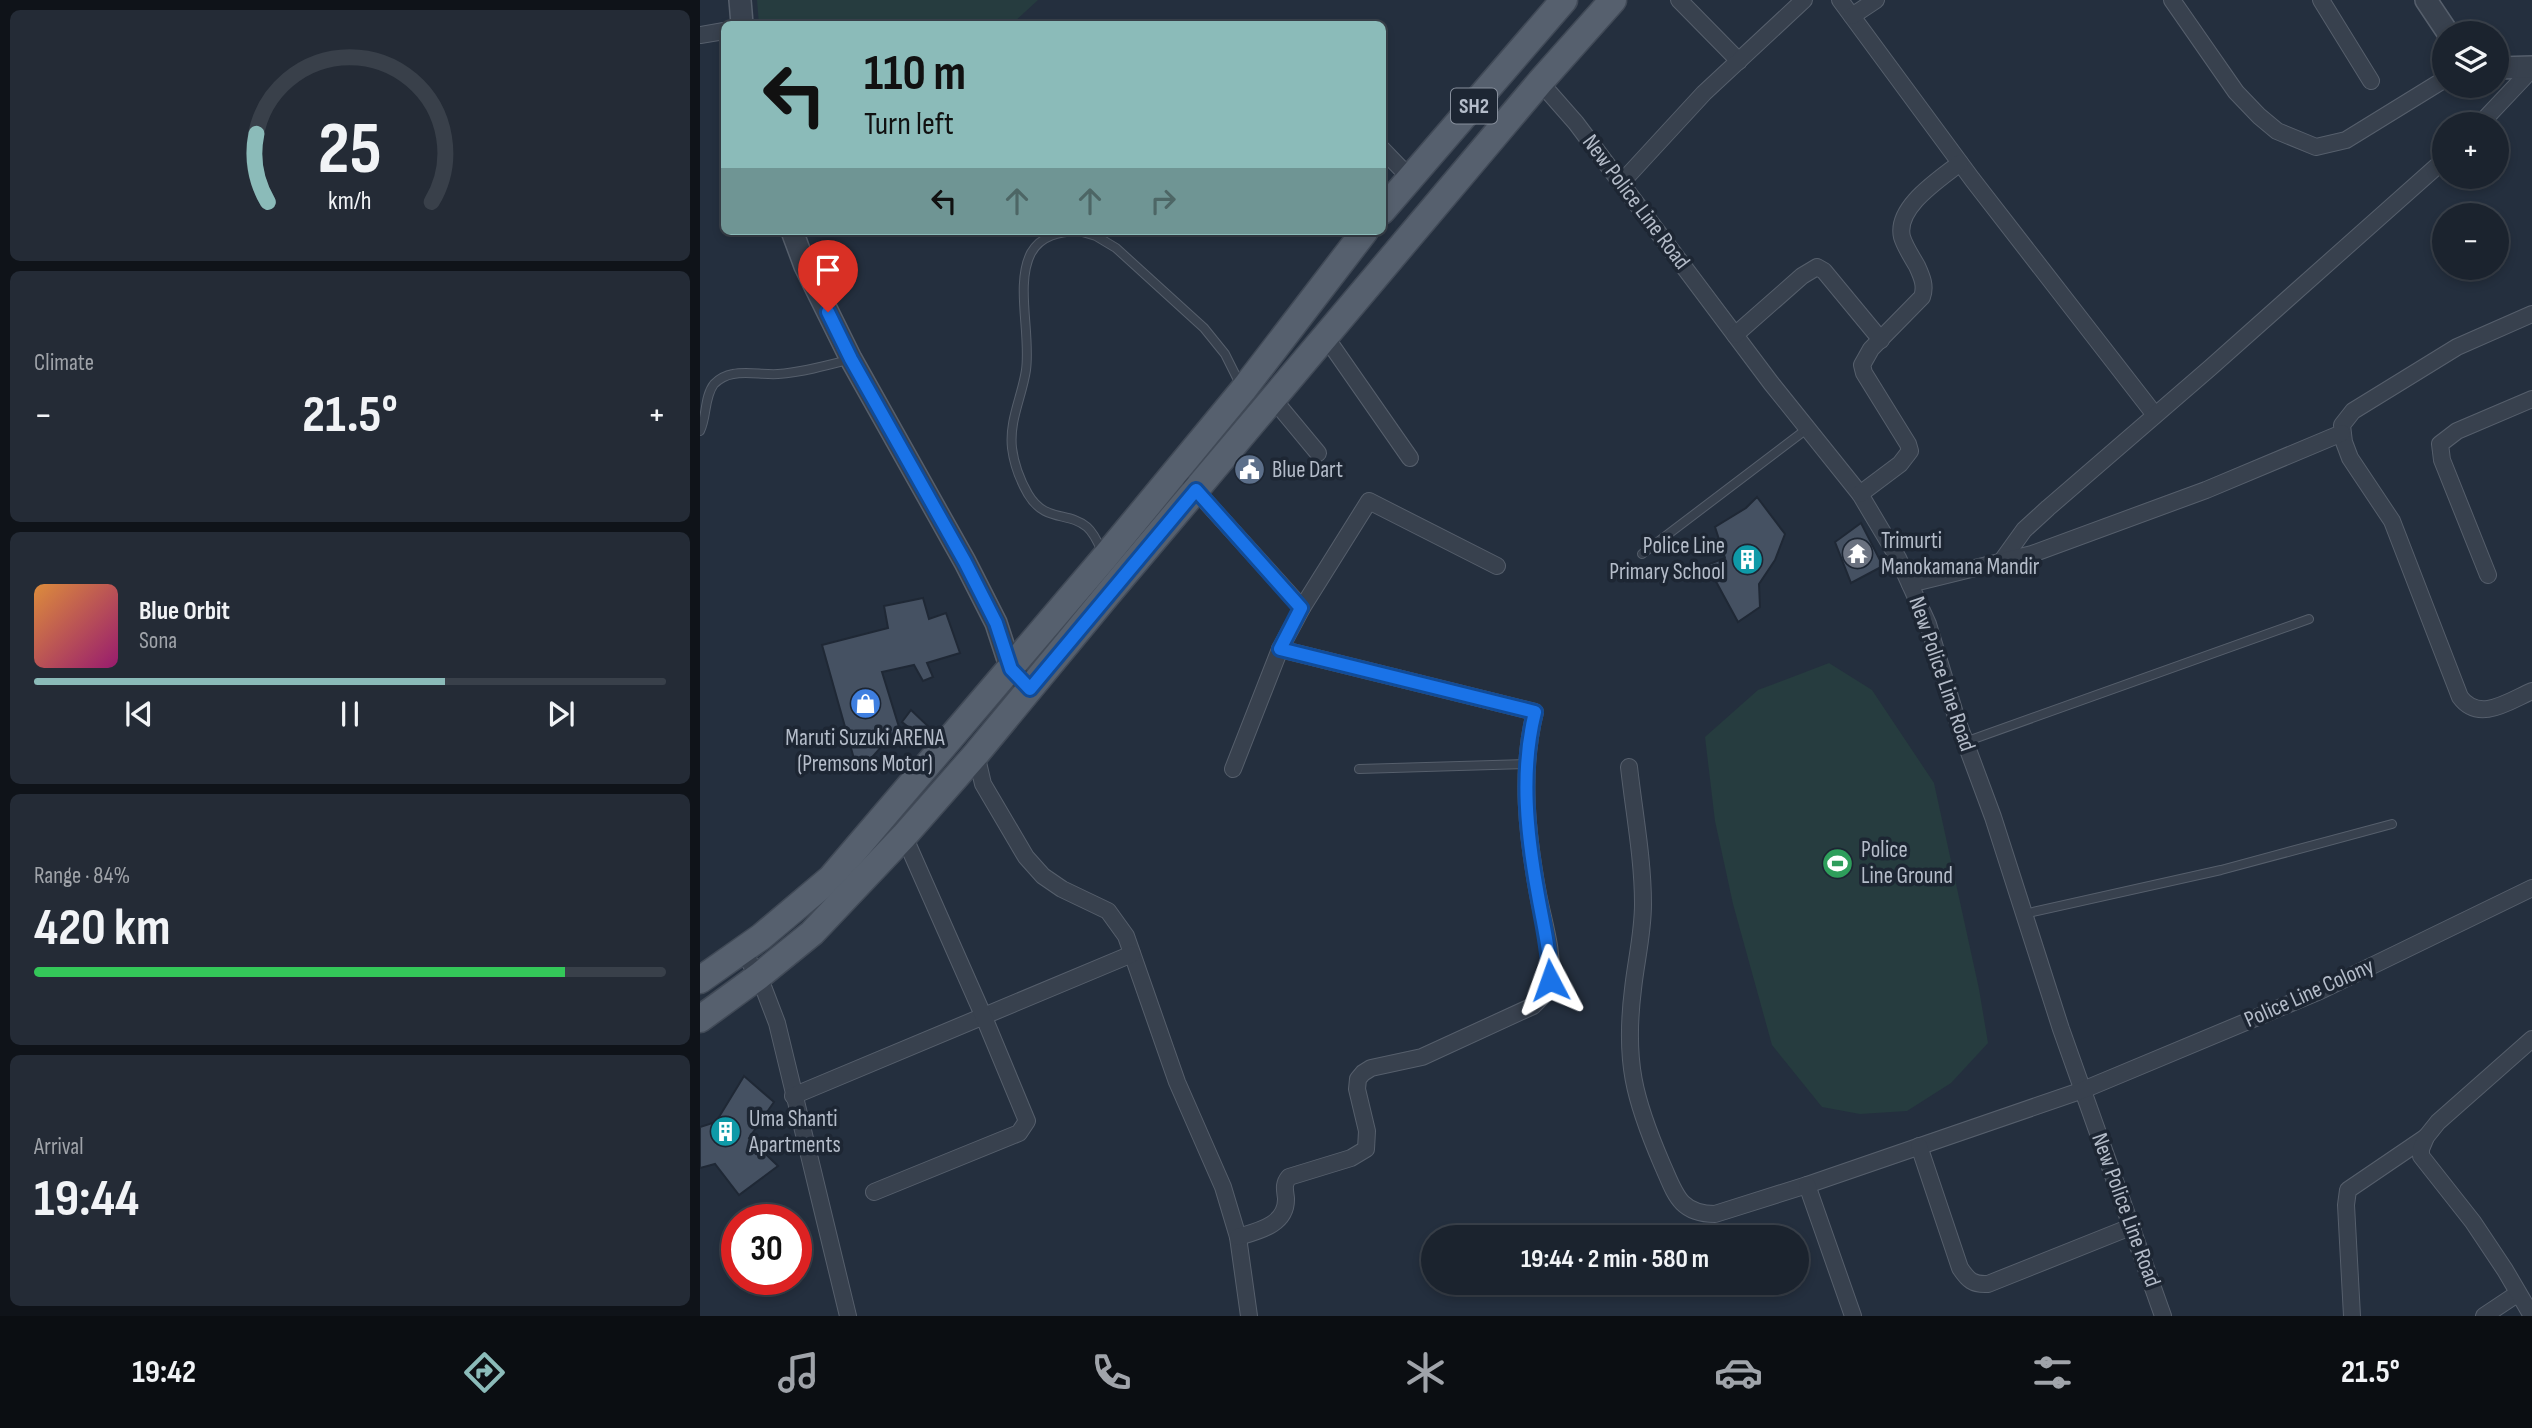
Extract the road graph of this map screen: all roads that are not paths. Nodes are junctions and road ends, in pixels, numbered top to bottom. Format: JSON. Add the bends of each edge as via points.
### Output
{"nodes":[{"id":1,"x":740,"y":0,"type":"edge"},
{"id":2,"x":1564,"y":0,"type":"edge"},
{"id":3,"x":1613,"y":0,"type":"edge"},
{"id":4,"x":1679,"y":0,"type":"edge"},
{"id":5,"x":1804,"y":0,"type":"edge"},
{"id":6,"x":1840,"y":0,"type":"edge"},
{"id":7,"x":1876,"y":0,"type":"edge"},
{"id":8,"x":2172,"y":0,"type":"edge"},
{"id":9,"x":2321,"y":0,"type":"edge"},
{"id":10,"x":2426,"y":0,"type":"edge"},
{"id":11,"x":1852,"y":16,"type":"junction"},
{"id":12,"x":742,"y":21,"type":"edge"},
{"id":13,"x":2440,"y":21,"type":"edge"},
{"id":14,"x":721,"y":32,"type":"edge"},
{"id":15,"x":700,"y":35,"type":"edge"},
{"id":16,"x":1739,"y":61,"type":"junction"},
{"id":17,"x":2509,"y":68,"type":"edge"},
{"id":18,"x":2532,"y":68,"type":"edge"},
{"id":19,"x":2371,"y":81,"type":"dead end"},
{"id":20,"x":1540,"y":82,"type":"junction"},
{"id":21,"x":2432,"y":87,"type":"edge"},
{"id":22,"x":2491,"y":112,"type":"edge"},
{"id":23,"x":1386,"y":153,"type":"edge"},
{"id":24,"x":1960,"y":163,"type":"junction"},
{"id":25,"x":2432,"y":170,"type":"edge"},
{"id":26,"x":1410,"y":179,"type":"junction"},
{"id":27,"x":1622,"y":182,"type":"junction"},
{"id":28,"x":1386,"y":206,"type":"edge"},
{"id":29,"x":794,"y":235,"type":"edge"},
{"id":30,"x":1053,"y":235,"type":"edge"},
{"id":31,"x":1092,"y":235,"type":"edge"},
{"id":32,"x":1362,"y":235,"type":"edge"},
{"id":33,"x":2532,"y":314,"type":"edge"},
{"id":34,"x":1735,"y":335,"type":"junction"},
{"id":35,"x":1325,"y":336,"type":"junction"},
{"id":36,"x":1881,"y":340,"type":"junction"},
{"id":37,"x":851,"y":359,"type":"junction"},
{"id":38,"x":1242,"y":390,"type":"junction"},
{"id":39,"x":2532,"y":399,"type":"edge"},
{"id":40,"x":1273,"y":400,"type":"junction"},
{"id":41,"x":2155,"y":415,"type":"junction"},
{"id":42,"x":1808,"y":428,"type":"junction"},
{"id":43,"x":700,"y":431,"type":"edge"},
{"id":44,"x":2342,"y":433,"type":"junction"},
{"id":45,"x":1318,"y":453,"type":"dead end"},
{"id":46,"x":1410,"y":457,"type":"dead end"},
{"id":47,"x":1176,"y":470,"type":"junction"},
{"id":48,"x":1196,"y":490,"type":"junction"},
{"id":49,"x":1860,"y":494,"type":"junction"},
{"id":50,"x":1642,"y":554,"type":"dead end"},
{"id":51,"x":1105,"y":557,"type":"junction"},
{"id":52,"x":2001,"y":562,"type":"junction"},
{"id":53,"x":1497,"y":566,"type":"dead end"},
{"id":54,"x":2488,"y":575,"type":"dead end"},
{"id":55,"x":1910,"y":584,"type":"junction"},
{"id":56,"x":1301,"y":608,"type":"junction"},
{"id":57,"x":2309,"y":619,"type":"dead end"},
{"id":58,"x":1280,"y":649,"type":"junction"},
{"id":59,"x":1011,"y":669,"type":"junction"},
{"id":60,"x":1030,"y":689,"type":"junction"},
{"id":61,"x":2532,"y":691,"type":"edge"},
{"id":62,"x":1965,"y":743,"type":"junction"},
{"id":63,"x":976,"y":754,"type":"junction"},
{"id":64,"x":1527,"y":764,"type":"junction"},
{"id":65,"x":1629,"y":767,"type":"dead end"},
{"id":66,"x":1233,"y":769,"type":"dead end"},
{"id":67,"x":1359,"y":769,"type":"dead end"},
{"id":68,"x":2392,"y":824,"type":"dead end"},
{"id":69,"x":904,"y":836,"type":"junction"},
{"id":70,"x":2532,"y":888,"type":"edge"},
{"id":71,"x":2024,"y":914,"type":"junction"},
{"id":72,"x":743,"y":951,"type":"junction"},
{"id":73,"x":1132,"y":954,"type":"junction"},
{"id":74,"x":759,"y":976,"type":"junction"},
{"id":75,"x":700,"y":980,"type":"edge"},
{"id":76,"x":983,"y":1015,"type":"junction"},
{"id":77,"x":700,"y":1019,"type":"edge"},
{"id":78,"x":2532,"y":1039,"type":"edge"},
{"id":79,"x":2082,"y":1090,"type":"junction"},
{"id":80,"x":793,"y":1096,"type":"junction"},
{"id":81,"x":2426,"y":1137,"type":"junction"},
{"id":82,"x":1919,"y":1146,"type":"junction"},
{"id":83,"x":1807,"y":1185,"type":"junction"},
{"id":84,"x":874,"y":1192,"type":"dead end"},
{"id":85,"x":2133,"y":1226,"type":"junction"},
{"id":86,"x":1238,"y":1237,"type":"junction"},
{"id":87,"x":2517,"y":1294,"type":"junction"},
{"id":88,"x":848,"y":1316,"type":"edge"},
{"id":89,"x":1249,"y":1316,"type":"edge"},
{"id":90,"x":1853,"y":1316,"type":"edge"},
{"id":91,"x":2163,"y":1316,"type":"edge"},
{"id":92,"x":2352,"y":1316,"type":"edge"},
{"id":93,"x":2484,"y":1316,"type":"edge"},
{"id":94,"x":2532,"y":1316,"type":"edge"}],
"edges":[{"from":1,"to":12,"type":"street"},
{"from":2,"to":26,"type":"main road","number":"SH2"},
{"from":3,"to":20,"type":"main road","number":"SH2"},
{"from":4,"to":16,"type":"street"},
{"from":5,"to":16,"type":"street"},
{"from":6,"to":11,"type":"street"},
{"from":7,"to":11,"type":"street"},
{"from":8,"to":21,"type":"street","via":[[2236,92],[2259,116],[2277,131],[2316,147],[2346,140]]},
{"from":9,"to":19,"type":"street"},
{"from":10,"to":13,"type":"street"},
{"from":11,"to":24,"type":"street"},
{"from":14,"to":15,"type":"street"},
{"from":16,"to":27,"type":"street"},
{"from":17,"to":18,"type":"street"},
{"from":18,"to":22,"type":"street"},
{"from":20,"to":27,"type":"street","name":"New Police Line Road"},
{"from":20,"to":35,"type":"main road","number":"SH2"},
{"from":23,"to":26,"type":"street"},
{"from":24,"to":36,"type":"street","via":[[1913,202],[1903,221],[1901,234],[1925,290]]},
{"from":24,"to":41,"type":"street"},
{"from":25,"to":41,"type":"street"},
{"from":26,"to":28,"type":"main road","number":"SH2"},
{"from":27,"to":34,"type":"street","name":"New Police Line Road"},
{"from":29,"to":37,"type":"street"},
{"from":30,"to":51,"type":"lane","via":[[1032,250],[1026,266],[1026,372],[1012,427],[1012,449],[1018,474],[1040,508],[1084,524]]},
{"from":31,"to":38,"type":"lane","via":[[1116,248],[1204,328],[1225,354]]},
{"from":32,"to":38,"type":"main road"},
{"from":33,"to":44,"type":"street","via":[[2457,347],[2353,411],[2345,418]]},
{"from":34,"to":36,"type":"street","via":[[1817,267]]},
{"from":34,"to":42,"type":"street","name":"New Police Line Road"},
{"from":35,"to":40,"type":"main road","number":"SH2"},
{"from":35,"to":46,"type":"street"},
{"from":36,"to":49,"type":"street","via":[[1865,357],[1864,373],[1910,451]]},
{"from":37,"to":43,"type":"lane","via":[[778,374],[734,373],[721,378],[708,397]]},
{"from":37,"to":59,"type":"street","via":[[965,562],[996,623]]},
{"from":38,"to":47,"type":"main road"},
{"from":39,"to":54,"type":"street","via":[[2457,431],[2440,444],[2442,460]]},
{"from":40,"to":45,"type":"street"},
{"from":40,"to":48,"type":"main road","number":"SH2"},
{"from":41,"to":52,"type":"street","via":[[2024,530]]},
{"from":42,"to":49,"type":"street","name":"New Police Line Road"},
{"from":42,"to":50,"type":"lane"},
{"from":44,"to":52,"type":"street","via":[[2206,490]]},
{"from":44,"to":61,"type":"street","via":[[2350,458],[2392,521],[2463,702],[2483,711]]},
{"from":47,"to":48,"type":"street"},
{"from":47,"to":51,"type":"main road"},
{"from":48,"to":56,"type":"street"},
{"from":48,"to":60,"type":"main road","number":"SH2"},
{"from":49,"to":55,"type":"street","name":"New Police Line Road"},
{"from":51,"to":59,"type":"main road"},
{"from":52,"to":55,"type":"street"},
{"from":53,"to":56,"type":"street","via":[[1369,501]]},
{"from":55,"to":62,"type":"street","name":"New Police Line Road","via":[[1928,624]]},
{"from":56,"to":58,"type":"street"},
{"from":57,"to":62,"type":"lane"},
{"from":58,"to":64,"type":"street","via":[[1535,712]]},
{"from":58,"to":66,"type":"street"},
{"from":59,"to":60,"type":"street"},
{"from":59,"to":72,"type":"main road","via":[[831,878]]},
{"from":60,"to":63,"type":"main road","number":"SH2"},
{"from":62,"to":71,"type":"street","name":"New Police Line Road"},
{"from":63,"to":69,"type":"main road","number":"SH2"},
{"from":63,"to":73,"type":"street","via":[[983,784],[1026,857],[1062,889],[1108,911],[1126,936]]},
{"from":64,"to":67,"type":"lane"},
{"from":64,"to":86,"type":"street","via":[[1531,854],[1550,957],[1550,980],[1544,995],[1533,1006],[1422,1057],[1363,1073],[1357,1079],[1357,1089],[1367,1131],[1366,1149],[1289,1177],[1283,1213],[1276,1223]]},
{"from":65,"to":83,"type":"street","name":"Police Line Colony","via":[[1643,904],[1632,990],[1630,1061],[1644,1122],[1686,1209],[1715,1214]]},
{"from":68,"to":71,"type":"lane","via":[[2221,870]]},
{"from":69,"to":74,"type":"main road","number":"SH2","via":[[812,933]]},
{"from":69,"to":76,"type":"street"},
{"from":70,"to":79,"type":"street","name":"Police Line Colony","via":[[2320,991]]},
{"from":71,"to":79,"type":"street","name":"New Police Line Road"},
{"from":72,"to":74,"type":"street"},
{"from":72,"to":75,"type":"main road"},
{"from":73,"to":76,"type":"street"},
{"from":73,"to":86,"type":"street"},
{"from":74,"to":77,"type":"main road","number":"SH2"},
{"from":74,"to":80,"type":"street","via":[[777,1023]]},
{"from":76,"to":80,"type":"street"},
{"from":76,"to":84,"type":"street","via":[[1025,1114],[1024,1128]]},
{"from":78,"to":81,"type":"street"},
{"from":79,"to":82,"type":"street","name":"Police Line Colony"},
{"from":79,"to":85,"type":"street","name":"New Police Line Road"},
{"from":80,"to":88,"type":"street"},
{"from":81,"to":87,"type":"street","via":[[2421,1149],[2426,1165],[2473,1222]]},
{"from":81,"to":92,"type":"street","via":[[2348,1191]]},
{"from":82,"to":83,"type":"street","name":"Police Line Colony"},
{"from":82,"to":85,"type":"street","via":[[1960,1268],[1976,1285]]},
{"from":83,"to":90,"type":"street"},
{"from":85,"to":91,"type":"street","name":"New Police Line Road"},
{"from":86,"to":89,"type":"street"},
{"from":87,"to":93,"type":"street"},
{"from":87,"to":94,"type":"street"}]}
